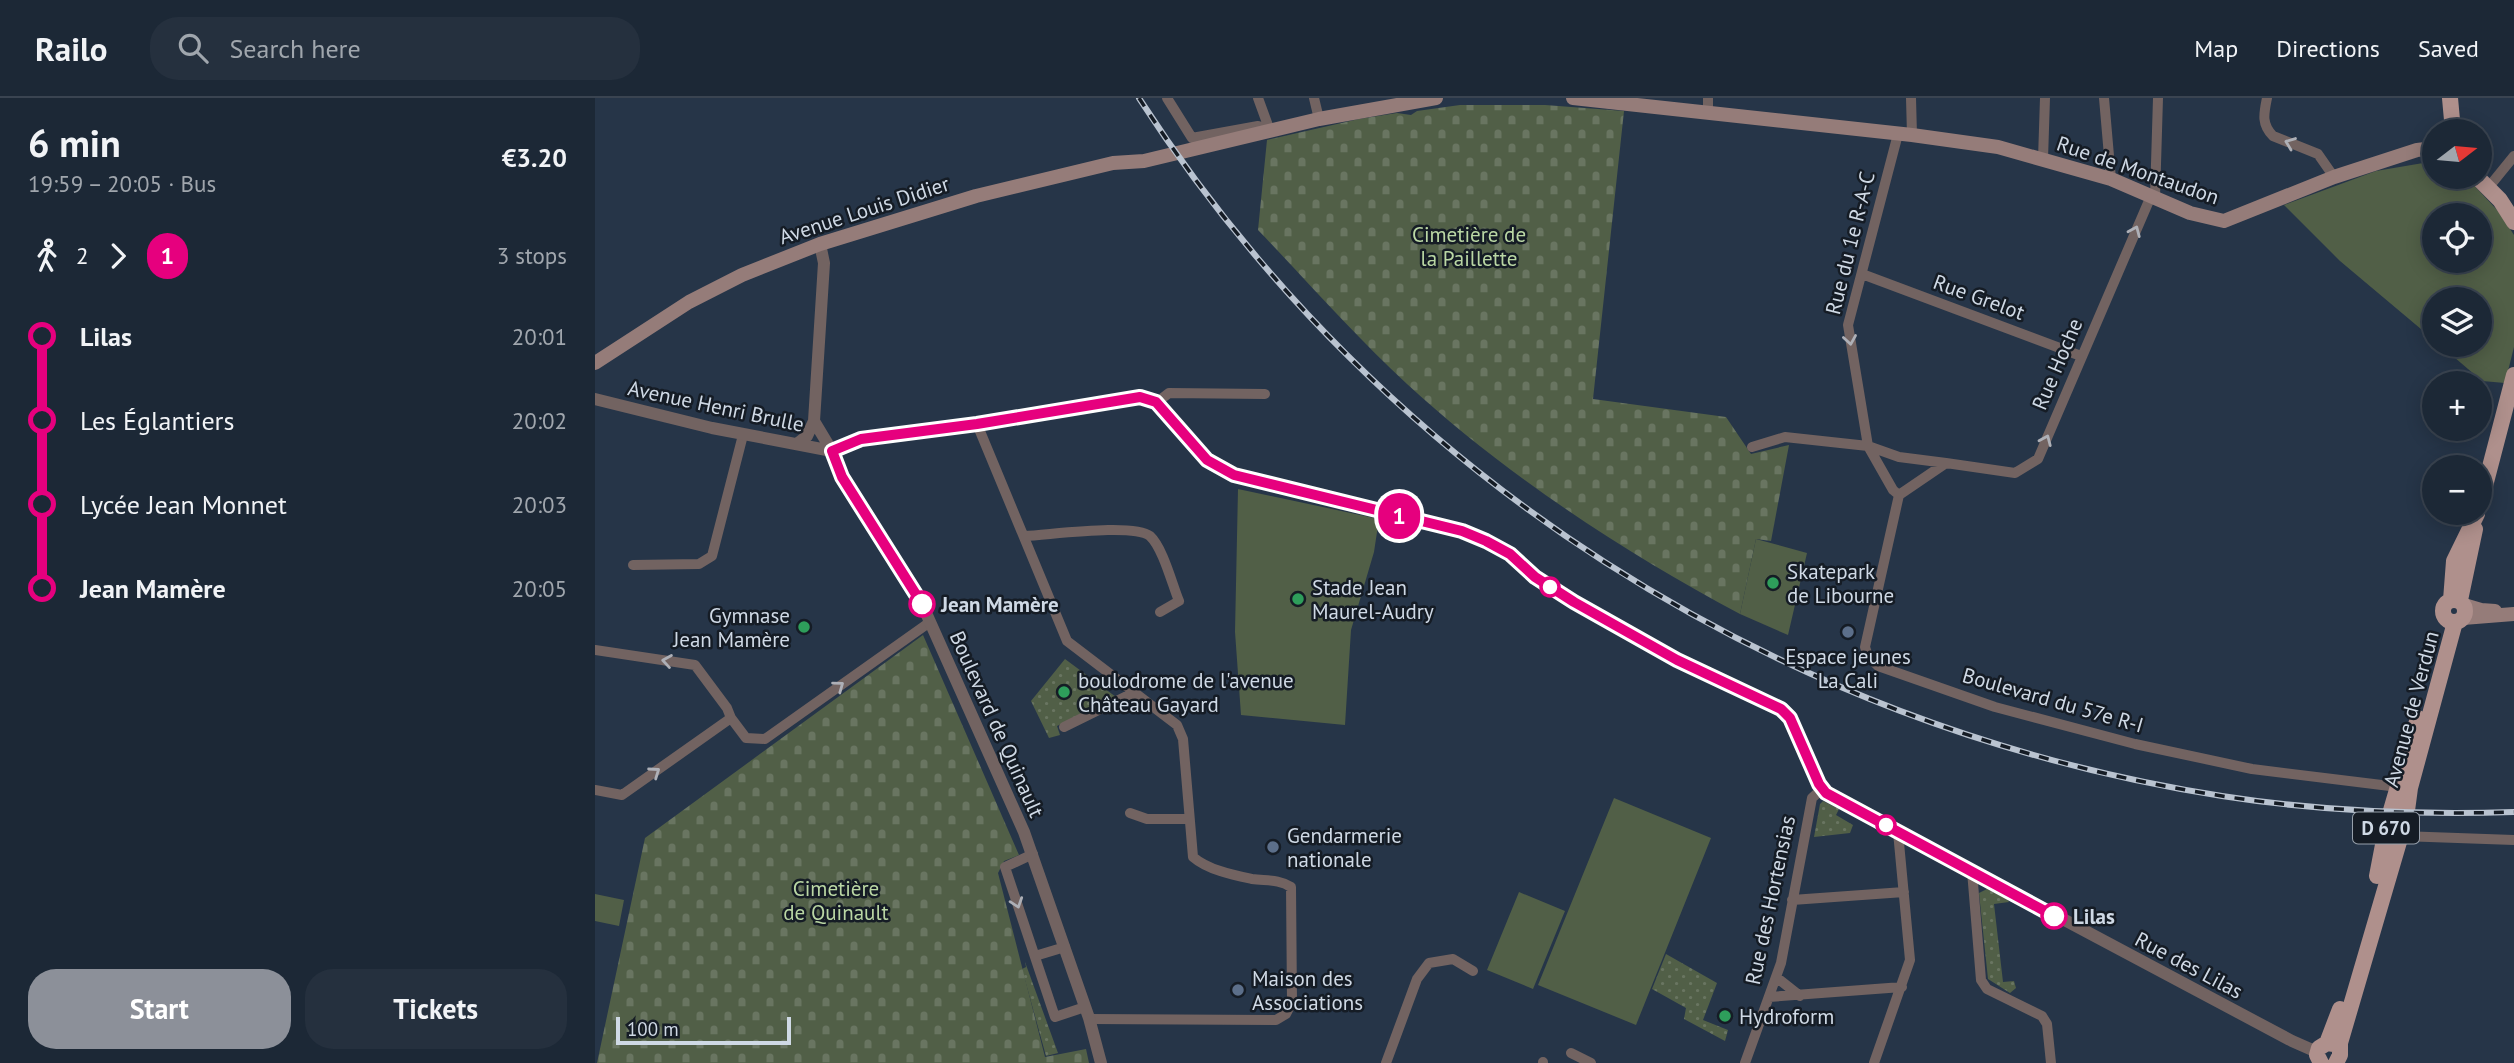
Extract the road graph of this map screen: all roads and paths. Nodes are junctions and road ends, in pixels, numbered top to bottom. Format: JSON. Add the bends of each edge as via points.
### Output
{"nodes":[{"id":1,"x":1167,"y":98,"type":"edge"},
{"id":2,"x":1258,"y":98,"type":"edge"},
{"id":3,"x":1314,"y":98,"type":"edge"},
{"id":4,"x":1436,"y":98,"type":"edge"},
{"id":5,"x":1573,"y":98,"type":"edge"},
{"id":6,"x":1911,"y":98,"type":"edge"},
{"id":7,"x":2045,"y":98,"type":"edge"},
{"id":8,"x":2104,"y":98,"type":"edge"},
{"id":9,"x":2158,"y":98,"type":"edge"},
{"id":10,"x":2267,"y":98,"type":"edge"},
{"id":11,"x":2450,"y":98,"type":"edge"},
{"id":12,"x":2457,"y":98,"type":"edge"},
{"id":13,"x":1413,"y":100,"type":"edge"},
{"id":14,"x":1631,"y":102,"type":"edge"},
{"id":15,"x":1708,"y":105,"type":"edge"},
{"id":16,"x":1319,"y":119,"type":"junction"},
{"id":17,"x":2452,"y":119,"type":"edge"},
{"id":18,"x":2458,"y":119,"type":"edge"},
{"id":19,"x":1270,"y":131,"type":"junction"},
{"id":20,"x":1905,"y":134,"type":"junction"},
{"id":21,"x":1192,"y":143,"type":"junction"},
{"id":22,"x":2422,"y":151,"type":"edge"},
{"id":23,"x":2514,"y":156,"type":"edge"},
{"id":24,"x":2422,"y":157,"type":"edge"},
{"id":25,"x":2043,"y":159,"type":"junction"},
{"id":26,"x":2382,"y":161,"type":"junction"},
{"id":27,"x":2492,"y":174,"type":"edge"},
{"id":28,"x":2341,"y":175,"type":"junction"},
{"id":29,"x":2111,"y":178,"type":"junction"},
{"id":30,"x":2488,"y":189,"type":"edge"},
{"id":31,"x":2153,"y":196,"type":"junction"},
{"id":32,"x":2514,"y":222,"type":"edge"},
{"id":33,"x":820,"y":244,"type":"junction"},
{"id":34,"x":1863,"y":274,"type":"junction"},
{"id":35,"x":2081,"y":356,"type":"junction"},
{"id":36,"x":595,"y":363,"type":"edge"},
{"id":37,"x":2514,"y":375,"type":"edge"},
{"id":38,"x":1265,"y":394,"type":"dead end"},
{"id":39,"x":595,"y":399,"type":"edge"},
{"id":40,"x":1156,"y":402,"type":"junction"},
{"id":41,"x":814,"y":421,"type":"junction"},
{"id":42,"x":977,"y":424,"type":"junction"},
{"id":43,"x":743,"y":435,"type":"junction"},
{"id":44,"x":797,"y":444,"type":"junction"},
{"id":45,"x":1868,"y":446,"type":"junction"},
{"id":46,"x":1752,"y":447,"type":"dead end"},
{"id":47,"x":832,"y":451,"type":"junction"},
{"id":48,"x":2492,"y":458,"type":"edge"},
{"id":49,"x":1946,"y":463,"type":"junction"},
{"id":50,"x":1899,"y":495,"type":"junction"},
{"id":51,"x":2471,"y":525,"type":"edge"},
{"id":52,"x":1025,"y":536,"type":"junction"},
{"id":53,"x":633,"y":565,"type":"dead end"},
{"id":54,"x":2457,"y":611,"type":"junction"},
{"id":55,"x":1160,"y":612,"type":"dead end"},
{"id":56,"x":2514,"y":613,"type":"edge"},
{"id":57,"x":930,"y":622,"type":"junction"},
{"id":58,"x":595,"y":650,"type":"edge"},
{"id":59,"x":1135,"y":692,"type":"junction"},
{"id":60,"x":731,"y":718,"type":"junction"},
{"id":61,"x":1064,"y":727,"type":"dead end"},
{"id":62,"x":2398,"y":787,"type":"junction"},
{"id":63,"x":1822,"y":789,"type":"junction"},
{"id":64,"x":595,"y":790,"type":"edge"},
{"id":65,"x":1130,"y":813,"type":"dead end"},
{"id":66,"x":1189,"y":819,"type":"junction"},
{"id":67,"x":1898,"y":832,"type":"junction"},
{"id":68,"x":2401,"y":836,"type":"junction"},
{"id":69,"x":2514,"y":840,"type":"edge"},
{"id":70,"x":1033,"y":854,"type":"junction"},
{"id":71,"x":1972,"y":871,"type":"junction"},
{"id":72,"x":1904,"y":892,"type":"junction"},
{"id":73,"x":1792,"y":900,"type":"junction"},
{"id":74,"x":1065,"y":947,"type":"junction"},
{"id":75,"x":1035,"y":956,"type":"junction"},
{"id":76,"x":1473,"y":971,"type":"dead end"},
{"id":77,"x":1776,"y":977,"type":"junction"},
{"id":78,"x":1902,"y":987,"type":"junction"},
{"id":79,"x":1800,"y":996,"type":"junction"},
{"id":80,"x":1769,"y":998,"type":"junction"},
{"id":81,"x":1087,"y":1013,"type":"junction"},
{"id":82,"x":1571,"y":1053,"type":"dead end"},
{"id":83,"x":2328,"y":1054,"type":"edge"},
{"id":84,"x":1101,"y":1063,"type":"edge"},
{"id":85,"x":1386,"y":1063,"type":"edge"},
{"id":86,"x":1591,"y":1063,"type":"edge"},
{"id":87,"x":1745,"y":1063,"type":"edge"},
{"id":88,"x":1874,"y":1063,"type":"edge"},
{"id":89,"x":2051,"y":1063,"type":"edge"}],
"edges":[{"from":1,"to":21,"type":"street"},
{"from":2,"to":19,"type":"street"},
{"from":3,"to":16,"type":"street"},
{"from":4,"to":13,"type":"main road"},
{"from":5,"to":14,"type":"main road","name":"Rue de Montaudon"},
{"from":6,"to":20,"type":"street","name":"Rue du 1e R-A-C"},
{"from":7,"to":25,"type":"street"},
{"from":8,"to":29,"type":"street"},
{"from":9,"to":31,"type":"street"},
{"from":28,"to":10,"type":"street","one_way":true,"via":[[2318,153],[2269,132],[2263,114]]},
{"from":11,"to":17,"type":"main road"},
{"from":12,"to":18,"type":"main road"},
{"from":13,"to":16,"type":"main road"},
{"from":14,"to":15,"type":"main road","name":"Rue de Montaudon"},
{"from":15,"to":20,"type":"main road","name":"Rue de Montaudon"},
{"from":16,"to":19,"type":"main road"},
{"from":19,"to":21,"type":"main road"},
{"from":20,"to":25,"type":"main road","name":"Rue de Montaudon","via":[[1998,147]]},
{"from":20,"to":34,"type":"street","name":"Rue du 1e R-A-C"},
{"from":21,"to":33,"type":"main road","name":"Avenue Louis Didier","via":[[1144,161],[1113,163],[976,195]]},
{"from":22,"to":26,"type":"main road"},
{"from":23,"to":27,"type":"street"},
{"from":24,"to":26,"type":"main road"},
{"from":25,"to":29,"type":"main road","name":"Rue de Montaudon"},
{"from":26,"to":28,"type":"main road","name":"Rue de Montaudon"},
{"from":28,"to":31,"type":"main road","name":"Rue de Montaudon","via":[[2224,220],[2190,213]]},
{"from":29,"to":31,"type":"main road","name":"Rue de Montaudon"},
{"from":30,"to":32,"type":"main road"},
{"from":35,"to":31,"type":"street","name":"Rue Hoche","one_way":true},
{"from":33,"to":36,"type":"main road","name":"Avenue Louis Didier","via":[[711,290]]},
{"from":33,"to":41,"type":"street","via":[[824,263]]},
{"from":34,"to":35,"type":"street","name":"Rue Grelot"},
{"from":34,"to":45,"type":"street","name":"Rue du 1e R-A-C","one_way":true,"via":[[1848,325]]},
{"from":49,"to":35,"type":"street","name":"Rue Hoche","one_way":true,"via":[[2015,473],[2038,459]]},
{"from":37,"to":48,"type":"main road","name":"Avenue de Verdun","number":"D 670"},
{"from":38,"to":40,"type":"street","via":[[1169,393]]},
{"from":39,"to":43,"type":"street","name":"Avenue Henri Brulle"},
{"from":40,"to":42,"type":"street","via":[[1140,397],[1120,399]]},
{"from":40,"to":63,"type":"street","via":[[1220,469],[1486,541],[1586,609],[1677,660],[1781,709],[1790,718]]},
{"from":41,"to":44,"type":"street"},
{"from":41,"to":47,"type":"street","name":"Boulevard de Quinault"},
{"from":42,"to":47,"type":"street","via":[[861,439]]},
{"from":42,"to":52,"type":"street"},
{"from":43,"to":44,"type":"street","name":"Avenue Henri Brulle"},
{"from":43,"to":53,"type":"street","via":[[712,556],[699,564]]},
{"from":44,"to":47,"type":"street","name":"Avenue Henri Brulle"},
{"from":45,"to":46,"type":"street","name":"Rue Hoche","via":[[1785,437]]},
{"from":45,"to":49,"type":"street","name":"Rue Hoche","via":[[1899,457]]},
{"from":45,"to":50,"type":"street"},
{"from":47,"to":57,"type":"street","name":"Boulevard de Quinault","via":[[842,477],[915,590]]},
{"from":49,"to":50,"type":"street"},
{"from":50,"to":62,"type":"street","name":"Boulevard du 57e R-I","via":[[1865,647],[1878,666],[1995,707],[2135,744],[2265,771]]},
{"from":51,"to":54,"type":"main road","name":"Avenue de Verdun","number":"D 670","via":[[2454,561]]},
{"from":52,"to":55,"type":"street","via":[[1131,529],[1149,536],[1179,601]]},
{"from":52,"to":59,"type":"street","via":[[1067,641]]},
{"from":54,"to":56,"type":"main road"},
{"from":54,"to":62,"type":"main road","name":"Avenue de Verdun","number":"D 670"},
{"from":54,"to":68,"type":"main road","name":"Avenue de Verdun","number":"D 670"},
{"from":60,"to":57,"type":"street","one_way":true,"via":[[746,738],[765,739]]},
{"from":57,"to":70,"type":"street","name":"Boulevard de Quinault"},
{"from":60,"to":58,"type":"street","one_way":true,"via":[[695,665]]},
{"from":59,"to":61,"type":"street"},
{"from":59,"to":66,"type":"street","via":[[1177,725],[1183,738]]},
{"from":64,"to":60,"type":"street","one_way":true,"via":[[622,795]]},
{"from":62,"to":83,"type":"main road","name":"Avenue de Verdun","number":"D 670","via":[[2367,922]]},
{"from":63,"to":67,"type":"street","name":"Rue des Lilas"},
{"from":63,"to":73,"type":"street","name":"Rue des Hortensias","via":[[1812,798]]},
{"from":65,"to":66,"type":"street","via":[[1147,819]]},
{"from":66,"to":81,"type":"street","via":[[1193,857],[1203,866],[1282,881],[1291,887],[1292,1002],[1286,1014],[1276,1020]]},
{"from":67,"to":71,"type":"street","name":"Rue des Lilas"},
{"from":67,"to":72,"type":"street"},
{"from":68,"to":69,"type":"street"},
{"from":68,"to":83,"type":"main road","name":"Avenue de Verdun","number":"D 670"},
{"from":70,"to":74,"type":"street","name":"Boulevard de Quinault"},
{"from":70,"to":75,"type":"street","one_way":true,"via":[[1005,867]]},
{"from":71,"to":83,"type":"street","name":"Rue des Lilas","via":[[2280,1035]]},
{"from":71,"to":89,"type":"street","via":[[1981,980],[1987,989],[2042,1016]]},
{"from":72,"to":73,"type":"street"},
{"from":72,"to":78,"type":"street","via":[[1910,960]]},
{"from":73,"to":77,"type":"street","name":"Rue des Hortensias"},
{"from":74,"to":75,"type":"street"},
{"from":74,"to":81,"type":"street","name":"Boulevard de Quinault"},
{"from":75,"to":81,"type":"street","via":[[1055,1017]]},
{"from":76,"to":85,"type":"street","via":[[1453,959],[1429,963],[1417,979]]},
{"from":77,"to":79,"type":"street"},
{"from":77,"to":80,"type":"street","name":"Rue des Hortensias"},
{"from":78,"to":79,"type":"street"},
{"from":78,"to":88,"type":"street"},
{"from":79,"to":80,"type":"street"},
{"from":80,"to":87,"type":"street","name":"Rue des Hortensias"},
{"from":81,"to":84,"type":"street","name":"Boulevard de Quinault"},
{"from":82,"to":86,"type":"street"}]}
